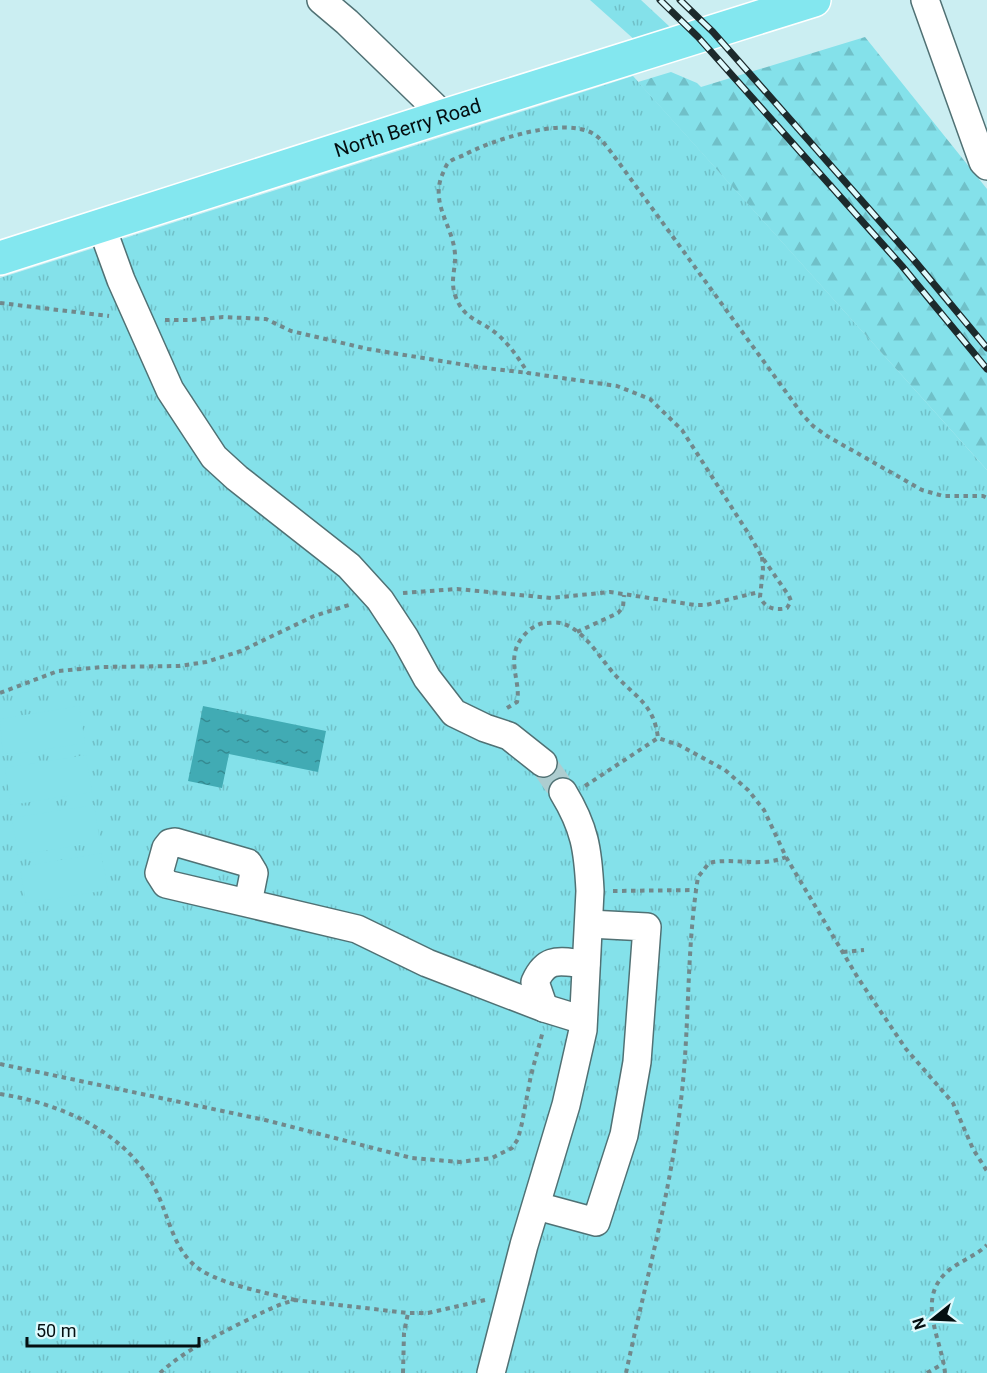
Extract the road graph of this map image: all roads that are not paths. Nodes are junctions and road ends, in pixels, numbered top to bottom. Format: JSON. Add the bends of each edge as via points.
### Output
{"nodes":[{"id":1,"x":321,"y":0,"type":"edge"},
{"id":2,"x":924,"y":0,"type":"edge"},
{"id":3,"x":791,"y":3,"type":"edge"},
{"id":4,"x":444,"y":116,"type":"junction"},
{"id":5,"x":987,"y":166,"type":"edge"},
{"id":6,"x":101,"y":225,"type":"junction"},
{"id":7,"x":0,"y":258,"type":"edge"},
{"id":8,"x":543,"y":763,"type":"tunnel mouth"},
{"id":9,"x":565,"y":795,"type":"tunnel mouth"},
{"id":10,"x":248,"y":903,"type":"dead end"},
{"id":11,"x":589,"y":924,"type":"junction"},
{"id":12,"x":586,"y":964,"type":"junction"},
{"id":13,"x":544,"y":1008,"type":"junction"},
{"id":14,"x":583,"y":1020,"type":"junction"},
{"id":15,"x":537,"y":1206,"type":"junction"},
{"id":16,"x":491,"y":1373,"type":"edge"}],
"edges":[{"from":1,"to":4,"type":"street"},
{"from":2,"to":5,"type":"street"},
{"from":3,"to":4,"type":"main road","name":"North Berry Road"},
{"from":4,"to":6,"type":"main road","name":"North Berry Road"},
{"from":6,"to":7,"type":"main road","name":"North Berry Road"},
{"from":6,"to":8,"type":"street","via":[[170,390],[214,457],[349,566],[380,600],[427,678],[454,712],[509,736]]},
{"from":9,"to":11,"type":"street","via":[[575,810],[587,850]]},
{"from":10,"to":13,"type":"street","via":[[357,929],[427,963]]},
{"from":11,"to":12,"type":"street"},
{"from":11,"to":15,"type":"street","via":[[647,927],[637,1062],[624,1135],[596,1222]]},
{"from":12,"to":13,"type":"street","via":[[551,962],[541,969],[535,982]]},
{"from":12,"to":14,"type":"street"},
{"from":13,"to":14,"type":"street"},
{"from":14,"to":15,"type":"street","via":[[566,1105]]},
{"from":15,"to":16,"type":"street"}]}
